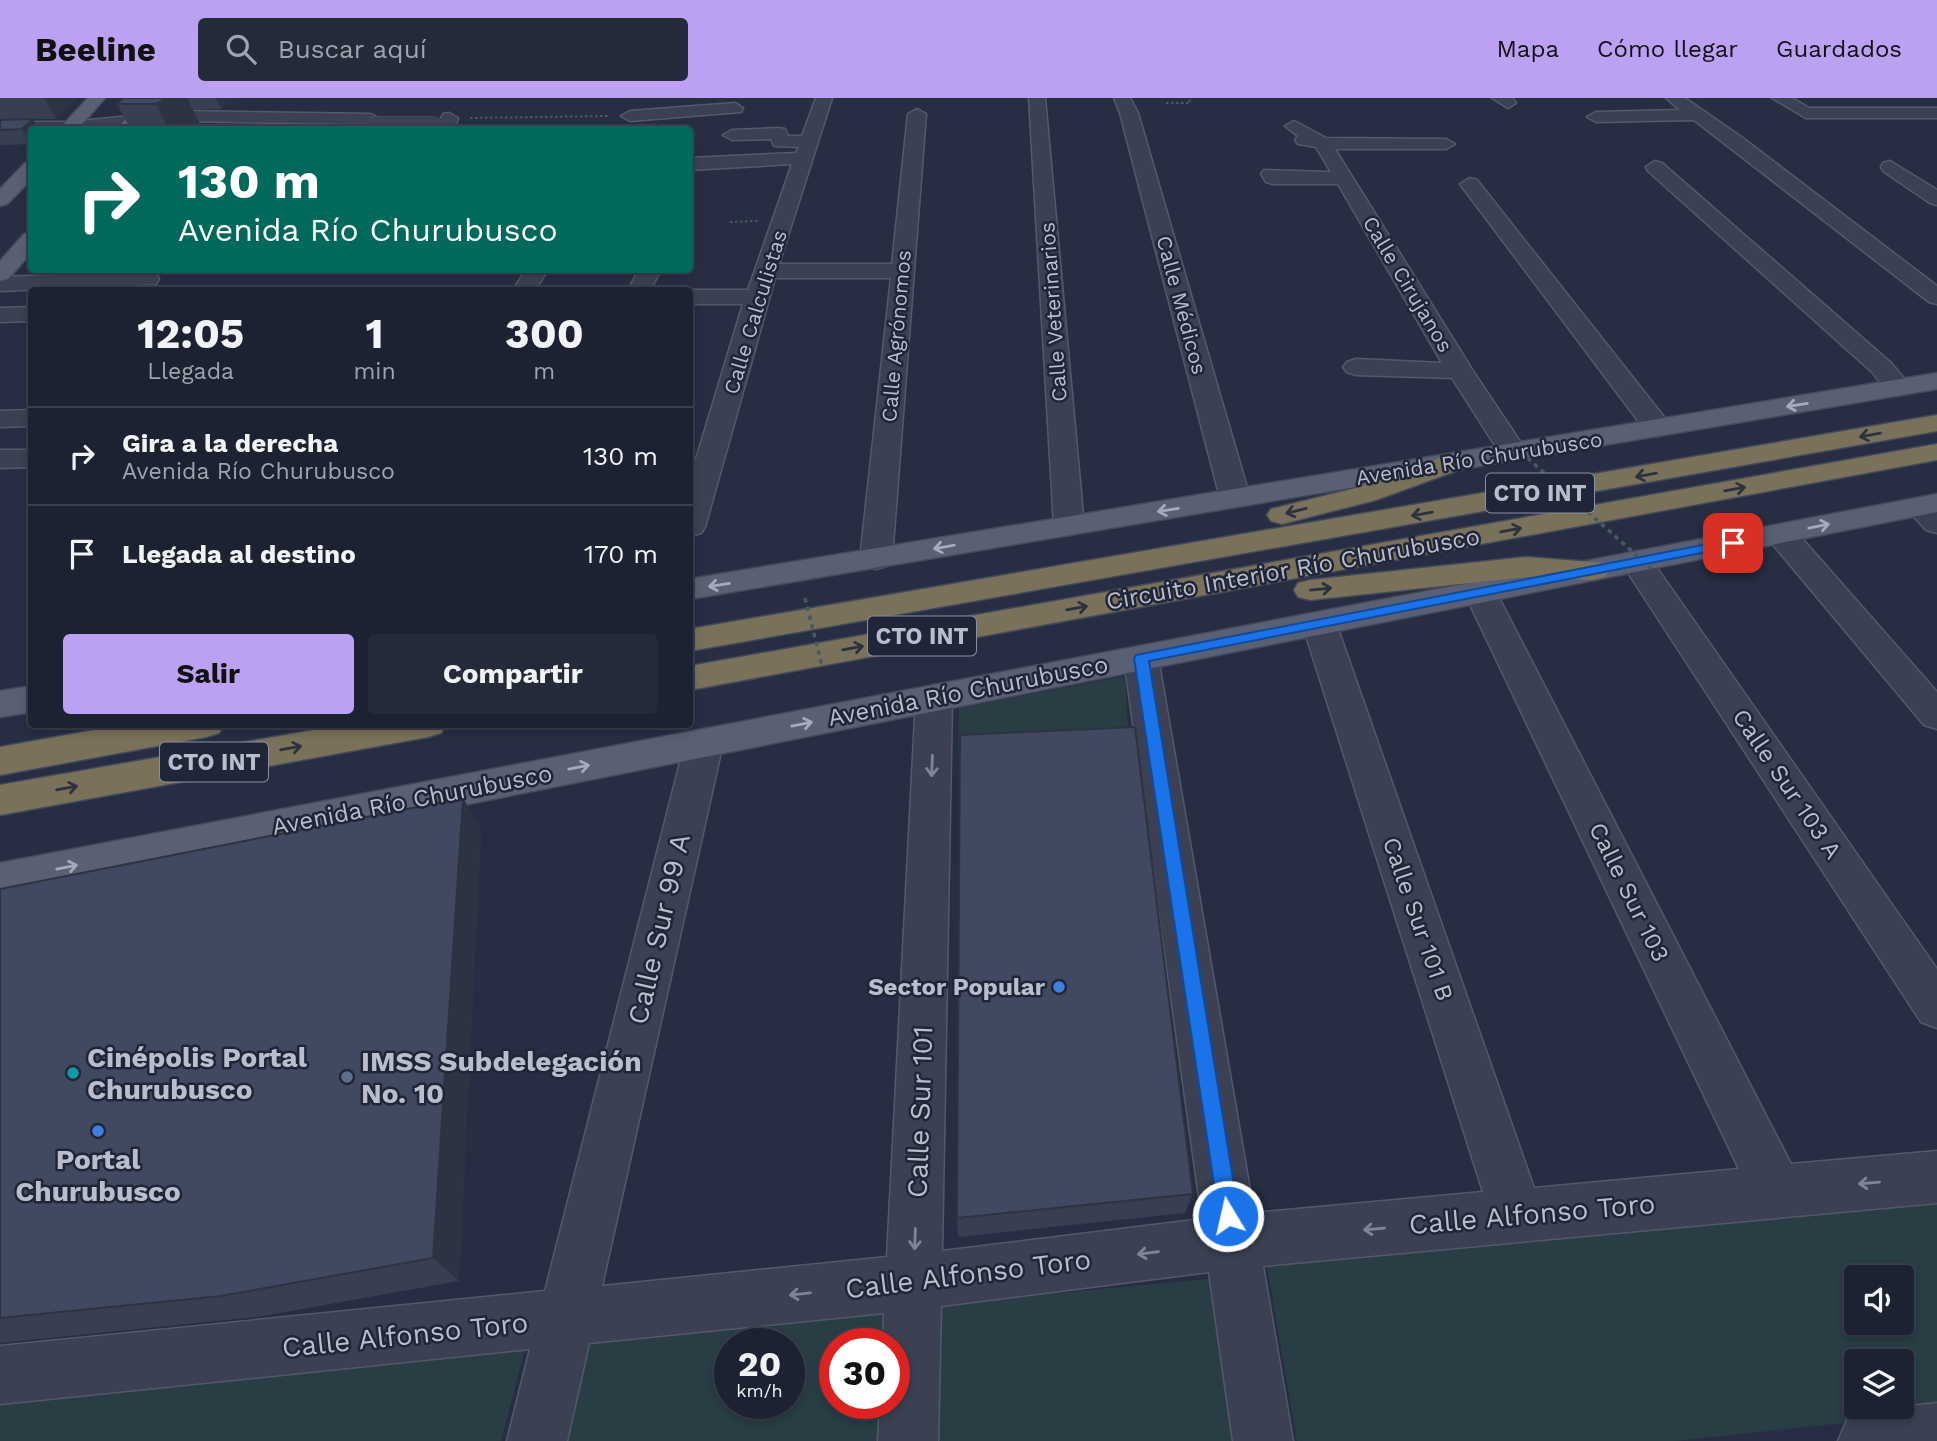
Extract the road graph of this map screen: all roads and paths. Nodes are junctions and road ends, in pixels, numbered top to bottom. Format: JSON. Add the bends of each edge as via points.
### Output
{"nodes":[{"id":1,"x":97,"y":98,"type":"edge"},
{"id":2,"x":152,"y":98,"type":"edge"},
{"id":3,"x":298,"y":98,"type":"edge"},
{"id":4,"x":644,"y":98,"type":"edge"},
{"id":5,"x":824,"y":98,"type":"edge"},
{"id":6,"x":1037,"y":98,"type":"edge"},
{"id":7,"x":1189,"y":98,"type":"edge"},
{"id":8,"x":1674,"y":98,"type":"edge"},
{"id":9,"x":1780,"y":98,"type":"edge"},
{"id":10,"x":1166,"y":103,"type":"dead end"},
{"id":11,"x":385,"y":105,"type":"dead end"},
{"id":12,"x":1125,"y":105,"type":"edge"},
{"id":13,"x":735,"y":108,"type":"dead end"},
{"id":14,"x":1937,"y":113,"type":"edge"},
{"id":15,"x":917,"y":114,"type":"dead end"},
{"id":16,"x":1699,"y":115,"type":"junction"},
{"id":17,"x":1596,"y":117,"type":"dead end"},
{"id":18,"x":271,"y":118,"type":"junction"},
{"id":19,"x":626,"y":123,"type":"edge"},
{"id":20,"x":447,"y":124,"type":"edge"},
{"id":21,"x":71,"y":126,"type":"edge"},
{"id":22,"x":129,"y":126,"type":"edge"},
{"id":23,"x":362,"y":126,"type":"edge"},
{"id":24,"x":0,"y":127,"type":"edge"},
{"id":25,"x":28,"y":127,"type":"edge"},
{"id":26,"x":1288,"y":133,"type":"dead end"},
{"id":27,"x":732,"y":135,"type":"dead end"},
{"id":28,"x":1322,"y":143,"type":"junction"},
{"id":29,"x":1446,"y":144,"type":"dead end"},
{"id":30,"x":807,"y":149,"type":"junction"},
{"id":31,"x":1655,"y":167,"type":"dead end"},
{"id":32,"x":1890,"y":167,"type":"dead end"},
{"id":33,"x":28,"y":171,"type":"edge"},
{"id":34,"x":1271,"y":174,"type":"dead end"},
{"id":35,"x":693,"y":175,"type":"edge"},
{"id":36,"x":1345,"y":178,"type":"junction"},
{"id":37,"x":1470,"y":184,"type":"dead end"},
{"id":38,"x":3,"y":194,"type":"edge"},
{"id":39,"x":1937,"y":199,"type":"edge"},
{"id":40,"x":28,"y":244,"type":"edge"},
{"id":41,"x":767,"y":271,"type":"junction"},
{"id":42,"x":902,"y":271,"type":"junction"},
{"id":43,"x":39,"y":273,"type":"edge"},
{"id":44,"x":0,"y":277,"type":"edge"},
{"id":45,"x":148,"y":279,"type":"dead end"},
{"id":46,"x":693,"y":297,"type":"edge"},
{"id":47,"x":757,"y":297,"type":"junction"},
{"id":48,"x":1937,"y":297,"type":"edge"},
{"id":49,"x":28,"y":314,"type":"edge"},
{"id":50,"x":0,"y":315,"type":"edge"},
{"id":51,"x":1356,"y":367,"type":"dead end"},
{"id":52,"x":1460,"y":371,"type":"junction"},
{"id":53,"x":1937,"y":381,"type":"edge"},
{"id":54,"x":1899,"y":388,"type":"junction"},
{"id":55,"x":28,"y":418,"type":"edge"},
{"id":56,"x":0,"y":419,"type":"edge"},
{"id":57,"x":1937,"y":423,"type":"edge"},
{"id":58,"x":1658,"y":428,"type":"junction"},
{"id":59,"x":1513,"y":449,"type":"junction"},
{"id":60,"x":1937,"y":452,"type":"edge"},
{"id":61,"x":28,"y":458,"type":"edge"},
{"id":62,"x":0,"y":459,"type":"edge"},
{"id":63,"x":1454,"y":462,"type":"junction"},
{"id":64,"x":1235,"y":498,"type":"junction"},
{"id":65,"x":1931,"y":511,"type":"edge"},
{"id":66,"x":693,"y":517,"type":"edge"},
{"id":67,"x":1069,"y":526,"type":"junction"},
{"id":68,"x":1781,"y":534,"type":"junction"},
{"id":69,"x":876,"y":558,"type":"junction"},
{"id":70,"x":1142,"y":564,"type":"junction"},
{"id":71,"x":1645,"y":566,"type":"junction"},
{"id":72,"x":1594,"y":570,"type":"junction"},
{"id":73,"x":693,"y":589,"type":"edge"},
{"id":74,"x":1480,"y":592,"type":"junction"},
{"id":75,"x":1155,"y":595,"type":"junction"},
{"id":76,"x":805,"y":598,"type":"dead end"},
{"id":77,"x":1319,"y":623,"type":"junction"},
{"id":78,"x":693,"y":639,"type":"edge"},
{"id":79,"x":1141,"y":658,"type":"junction"},
{"id":80,"x":821,"y":666,"type":"dead end"},
{"id":81,"x":693,"y":677,"type":"edge"},
{"id":82,"x":934,"y":698,"type":"junction"},
{"id":83,"x":28,"y":700,"type":"edge"},
{"id":84,"x":0,"y":704,"type":"edge"},
{"id":85,"x":1937,"y":716,"type":"edge"},
{"id":86,"x":184,"y":728,"type":"edge"},
{"id":87,"x":405,"y":728,"type":"edge"},
{"id":88,"x":704,"y":743,"type":"junction"},
{"id":89,"x":0,"y":761,"type":"edge"},
{"id":90,"x":0,"y":800,"type":"edge"},
{"id":91,"x":0,"y":880,"type":"edge"},
{"id":92,"x":1937,"y":1007,"type":"edge"},
{"id":93,"x":1937,"y":1177,"type":"edge"},
{"id":94,"x":1777,"y":1192,"type":"junction"},
{"id":95,"x":1517,"y":1215,"type":"junction"},
{"id":96,"x":1232,"y":1242,"type":"junction"},
{"id":97,"x":914,"y":1282,"type":"junction"},
{"id":98,"x":566,"y":1319,"type":"junction"},
{"id":99,"x":0,"y":1375,"type":"edge"},
{"id":100,"x":537,"y":1441,"type":"edge"},
{"id":101,"x":908,"y":1441,"type":"edge"},
{"id":102,"x":1263,"y":1441,"type":"edge"}],
"edges":[{"from":1,"to":21,"type":"main road"},
{"from":2,"to":22,"type":"main road"},
{"from":3,"to":18,"type":"street"},
{"from":4,"to":19,"type":"street"},
{"from":5,"to":30,"type":"street","name":"Calle Calculistas"},
{"from":6,"to":67,"type":"street","name":"Calle Veterinarios"},
{"from":7,"to":10,"type":"path","via":[[1190,103]]},
{"from":8,"to":16,"type":"street"},
{"from":9,"to":14,"type":"street","via":[[1806,113]]},
{"from":11,"to":23,"type":"street"},
{"from":12,"to":64,"type":"street","name":"Calle Médicos"},
{"from":13,"to":19,"type":"street"},
{"from":15,"to":42,"type":"street","name":"Calle Agrónomos"},
{"from":16,"to":17,"type":"street"},
{"from":16,"to":48,"type":"street"},
{"from":18,"to":22,"type":"street","via":[[162,117]]},
{"from":18,"to":23,"type":"street"},
{"from":19,"to":20,"type":"path"},
{"from":24,"to":25,"type":"street"},
{"from":26,"to":28,"type":"street","name":"Calle Cirujanos"},
{"from":27,"to":30,"type":"street","via":[[779,133],[780,142]]},
{"from":28,"to":29,"type":"street"},
{"from":28,"to":36,"type":"street","name":"Calle Cirujanos"},
{"from":30,"to":35,"type":"street"},
{"from":30,"to":41,"type":"street","name":"Calle Calculistas"},
{"from":31,"to":54,"type":"street"},
{"from":32,"to":39,"type":"street"},
{"from":33,"to":38,"type":"main road"},
{"from":34,"to":36,"type":"street","via":[[1273,178]]},
{"from":36,"to":52,"type":"street","name":"Calle Cirujanos"},
{"from":37,"to":58,"type":"street"},
{"from":40,"to":44,"type":"main road"},
{"from":41,"to":42,"type":"street"},
{"from":41,"to":47,"type":"street","name":"Calle Calculistas"},
{"from":42,"to":69,"type":"street","name":"Calle Agrónomos"},
{"from":43,"to":44,"type":"street"},
{"from":44,"to":45,"type":"street"},
{"from":46,"to":47,"type":"street"},
{"from":47,"to":66,"type":"street","name":"Calle Calculistas"},
{"from":49,"to":50,"type":"street"},
{"from":51,"to":52,"type":"street"},
{"from":52,"to":59,"type":"street","name":"Calle Cirujanos"},
{"from":53,"to":54,"type":"main road","name":"Avenida Río Churubusco","number":"CTO INT"},
{"from":54,"to":58,"type":"main road","name":"Avenida Río Churubusco","number":"CTO INT","one_way":true},
{"from":55,"to":56,"type":"street"},
{"from":57,"to":70,"type":"highway","name":"Circuito Interior Río Churubusco","number":"CTO INT","one_way":true},
{"from":58,"to":59,"type":"main road","name":"Avenida Río Churubusco","number":"CTO INT"},
{"from":59,"to":63,"type":"main road","name":"Avenida Río Churubusco","number":"CTO INT"},
{"from":59,"to":71,"type":"path","bridge":true},
{"from":75,"to":60,"type":"highway","name":"Circuito Interior Río Churubusco","number":"CTO INT","one_way":true},
{"from":61,"to":62,"type":"street"},
{"from":63,"to":64,"type":"main road","name":"Avenida Río Churubusco","number":"CTO INT"},
{"from":63,"to":70,"type":"highway","one_way":true,"via":[[1366,494],[1201,534]]},
{"from":64,"to":67,"type":"main road","name":"Avenida Río Churubusco","number":"CTO INT","one_way":true},
{"from":68,"to":65,"type":"main road","name":"Avenida Río Churubusco","number":"CTO INT","one_way":true},
{"from":67,"to":69,"type":"main road","name":"Avenida Río Churubusco","number":"CTO INT","one_way":true},
{"from":68,"to":71,"type":"main road","name":"Avenida Río Churubusco","number":"CTO INT"},
{"from":68,"to":85,"type":"street"},
{"from":69,"to":73,"type":"main road","name":"Avenida Río Churubusco","number":"CTO INT","one_way":true},
{"from":70,"to":78,"type":"highway","name":"Circuito Interior Río Churubusco","number":"CTO INT"},
{"from":71,"to":72,"type":"main road","name":"Avenida Río Churubusco","number":"CTO INT"},
{"from":71,"to":92,"type":"street","name":"Calle Sur 103 A"},
{"from":72,"to":74,"type":"main road","name":"Avenida Río Churubusco","number":"CTO INT"},
{"from":75,"to":72,"type":"highway","one_way":true,"via":[[1234,598],[1527,566]]},
{"from":74,"to":77,"type":"main road","name":"Avenida Río Churubusco","number":"CTO INT"},
{"from":74,"to":94,"type":"street","name":"Calle Sur 103"},
{"from":81,"to":75,"type":"highway","name":"Circuito Interior Río Churubusco","number":"CTO INT","one_way":true},
{"from":76,"to":80,"type":"path","bridge":true},
{"from":77,"to":79,"type":"main road","name":"Avenida Río Churubusco","number":"CTO INT"},
{"from":77,"to":95,"type":"street","name":"Calle Sur 101 B"},
{"from":79,"to":82,"type":"main road","name":"Avenida Río Churubusco","number":"CTO INT"},
{"from":79,"to":96,"type":"street"},
{"from":88,"to":82,"type":"main road","name":"Avenida Río Churubusco","number":"CTO INT","one_way":true},
{"from":82,"to":97,"type":"street","name":"Calle Sur 101","one_way":true},
{"from":83,"to":84,"type":"main road"},
{"from":86,"to":89,"type":"highway","number":"CTO INT"},
{"from":90,"to":87,"type":"highway","number":"CTO INT","one_way":true},
{"from":91,"to":88,"type":"main road","name":"Avenida Río Churubusco","number":"CTO INT","one_way":true},
{"from":88,"to":98,"type":"street","name":"Calle Sur 99 A"},
{"from":93,"to":94,"type":"street","name":"Calle Alfonso Toro","one_way":true},
{"from":94,"to":95,"type":"street","name":"Calle Alfonso Toro"},
{"from":95,"to":96,"type":"street","name":"Calle Alfonso Toro","one_way":true},
{"from":96,"to":97,"type":"street","name":"Calle Alfonso Toro","one_way":true},
{"from":96,"to":102,"type":"street"},
{"from":97,"to":98,"type":"street","name":"Calle Alfonso Toro","one_way":true},
{"from":97,"to":101,"type":"street","name":"Calle Sur 101"},
{"from":98,"to":99,"type":"street","name":"Calle Alfonso Toro"},
{"from":98,"to":100,"type":"street","name":"Calle Sur 99 A"}]}
